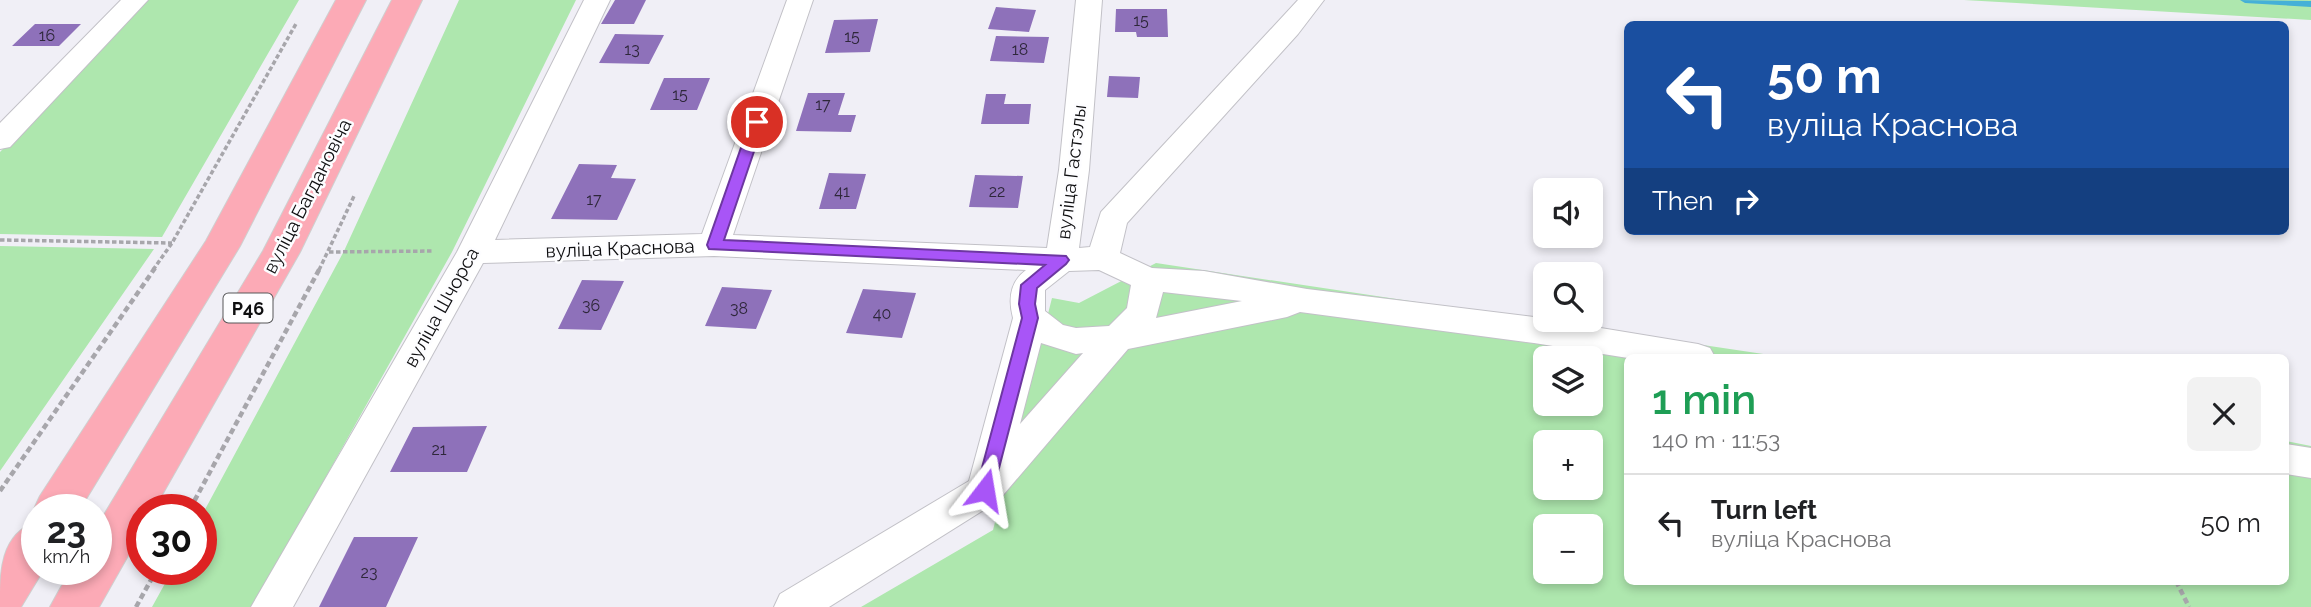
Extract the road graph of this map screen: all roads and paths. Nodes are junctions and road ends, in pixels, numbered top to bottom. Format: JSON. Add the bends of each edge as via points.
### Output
{"nodes":[{"id":1,"x":135,"y":0,"type":"edge"},
{"id":2,"x":351,"y":0,"type":"edge"},
{"id":3,"x":407,"y":0,"type":"edge"},
{"id":4,"x":597,"y":0,"type":"edge"},
{"id":5,"x":800,"y":0,"type":"edge"},
{"id":6,"x":1089,"y":0,"type":"edge"},
{"id":7,"x":1311,"y":0,"type":"edge"},
{"id":8,"x":302,"y":12,"type":"dead end"},
{"id":9,"x":0,"y":140,"type":"edge"},
{"id":10,"x":0,"y":240,"type":"edge"},
{"id":11,"x":172,"y":243,"type":"junction"},
{"id":12,"x":714,"y":245,"type":"junction"},
{"id":13,"x":329,"y":251,"type":"dead end"},
{"id":14,"x":429,"y":251,"type":"dead end"},
{"id":15,"x":473,"y":252,"type":"junction"},
{"id":16,"x":1103,"y":258,"type":"junction"},
{"id":17,"x":1061,"y":260,"type":"junction"},
{"id":18,"x":1147,"y":279,"type":"junction"},
{"id":19,"x":1307,"y":302,"type":"junction"},
{"id":20,"x":1030,"y":318,"type":"junction"},
{"id":21,"x":1117,"y":338,"type":"junction"},
{"id":22,"x":1680,"y":354,"type":"edge"},
{"id":23,"x":2289,"y":459,"type":"edge"},
{"id":24,"x":2311,"y":463,"type":"edge"},
{"id":25,"x":985,"y":490,"type":"junction"},
{"id":26,"x":0,"y":491,"type":"edge"},
{"id":27,"x":65,"y":494,"type":"edge"},
{"id":28,"x":21,"y":566,"type":"edge"},
{"id":29,"x":149,"y":585,"type":"edge"},
{"id":30,"x":2178,"y":585,"type":"edge"},
{"id":31,"x":0,"y":599,"type":"edge"},
{"id":32,"x":74,"y":607,"type":"edge"},
{"id":33,"x":136,"y":607,"type":"edge"},
{"id":34,"x":271,"y":607,"type":"edge"},
{"id":35,"x":794,"y":607,"type":"edge"},
{"id":36,"x":2189,"y":607,"type":"edge"}],
"edges":[{"from":1,"to":9,"type":"street"},
{"from":2,"to":27,"type":"main road","number":"Р46","via":[[222,246]]},
{"from":3,"to":32,"type":"main road","name":"вуліца Багдановіча","number":"Р46","via":[[281,252]]},
{"from":4,"to":15,"type":"street","name":"вуліца Шчорса"},
{"from":5,"to":12,"type":"street"},
{"from":6,"to":17,"type":"street","name":"вуліца Гастэлы"},
{"from":7,"to":16,"type":"street","via":[[1112,220]]},
{"from":8,"to":11,"type":"path"},
{"from":10,"to":11,"type":"path"},
{"from":11,"to":26,"type":"path"},
{"from":12,"to":15,"type":"street","name":"вуліца Краснова"},
{"from":12,"to":17,"type":"street","name":"вуліца Краснова"},
{"from":13,"to":14,"type":"path"},
{"from":15,"to":34,"type":"street","name":"вуліца Шчорса"},
{"from":16,"to":17,"type":"street"},
{"from":16,"to":18,"type":"street"},
{"from":17,"to":20,"type":"street","name":"вуліца Гастэлы","via":[[1029,285]]},
{"from":18,"to":19,"type":"street","via":[[1204,282]]},
{"from":18,"to":21,"type":"street","via":[[1147,302],[1136,321]]},
{"from":19,"to":21,"type":"street"},
{"from":19,"to":22,"type":"street","via":[[1534,330]]},
{"from":20,"to":21,"type":"street","via":[[1052,334],[1076,341]]},
{"from":20,"to":25,"type":"street","name":"вуліца Гастэлы"},
{"from":21,"to":25,"type":"street"},
{"from":23,"to":24,"type":"street"},
{"from":25,"to":35,"type":"street"},
{"from":28,"to":31,"type":"main road"},
{"from":29,"to":33,"type":"path"},
{"from":30,"to":36,"type":"path"}]}
